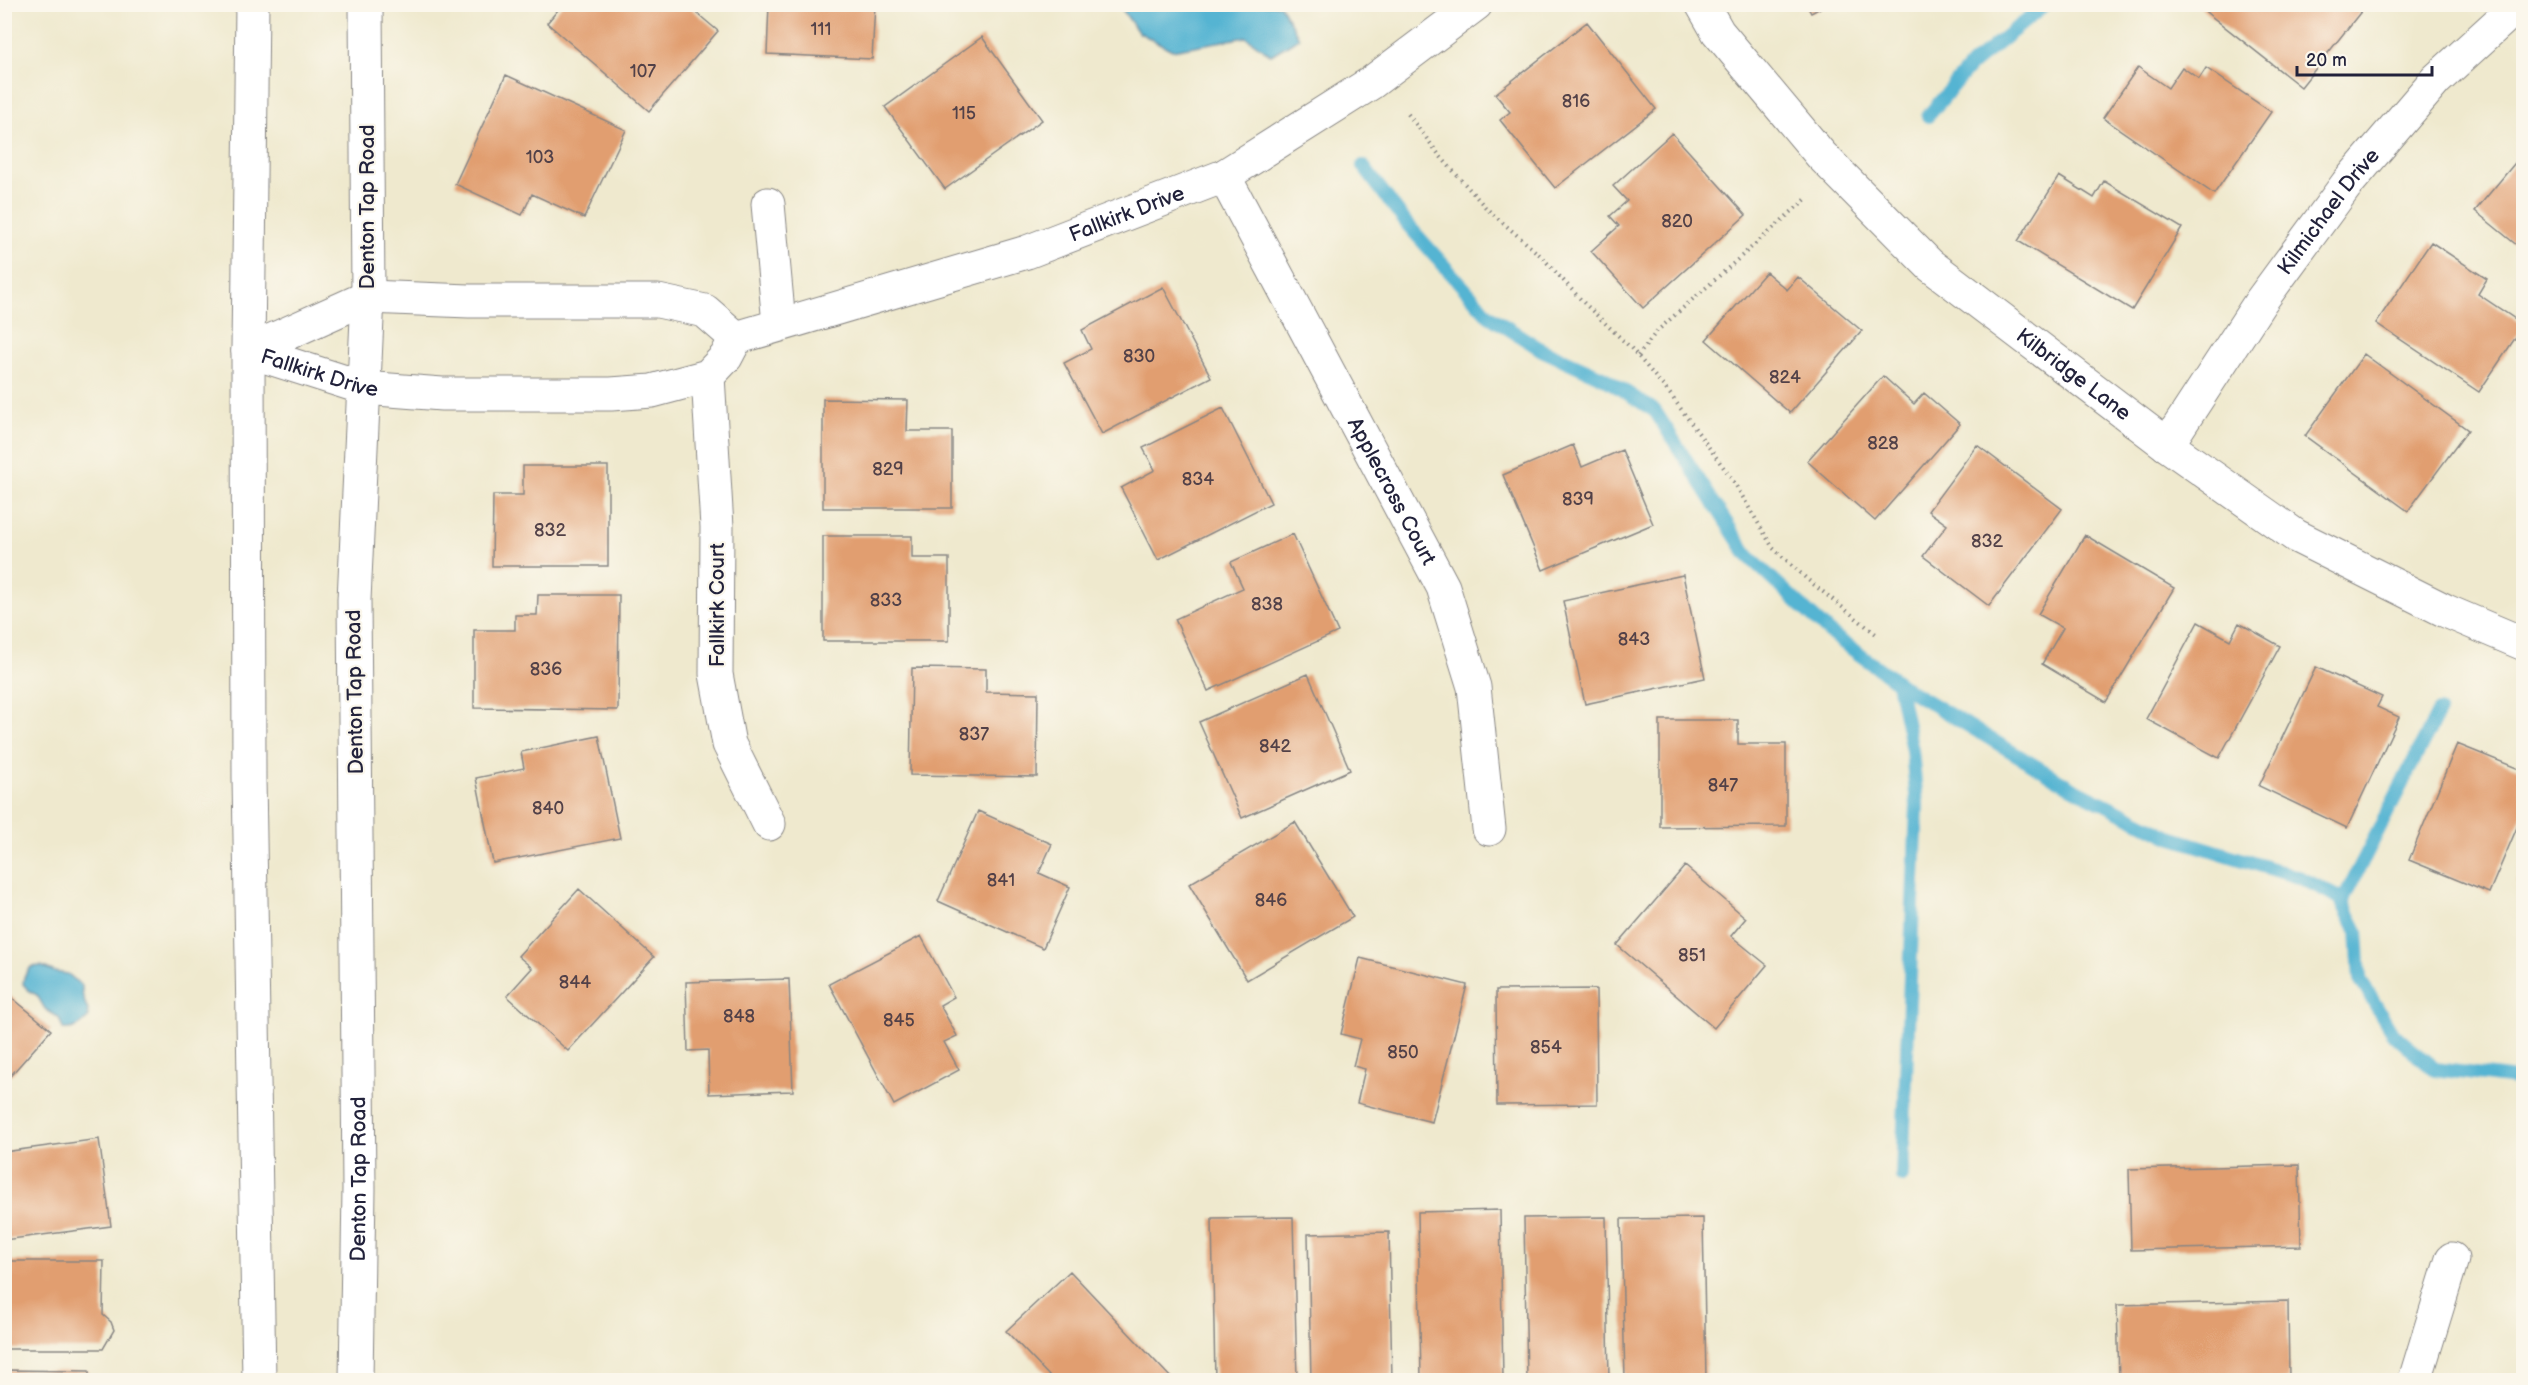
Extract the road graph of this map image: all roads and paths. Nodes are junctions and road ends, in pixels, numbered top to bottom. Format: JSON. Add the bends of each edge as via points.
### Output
{"nodes":[{"id":1,"x":252,"y":4,"type":"edge"},
{"id":2,"x":366,"y":4,"type":"edge"},
{"id":3,"x":1476,"y":4,"type":"edge"},
{"id":4,"x":1702,"y":4,"type":"edge"},
{"id":5,"x":2519,"y":4,"type":"edge"},
{"id":6,"x":1408,"y":114,"type":"dead end"},
{"id":7,"x":1224,"y":176,"type":"junction"},
{"id":8,"x":1806,"y":199,"type":"dead end"},
{"id":9,"x":768,"y":204,"type":"dead end"},
{"id":10,"x":368,"y":297,"type":"junction"},
{"id":11,"x":779,"y":324,"type":"junction"},
{"id":12,"x":735,"y":338,"type":"junction"},
{"id":13,"x":248,"y":351,"type":"junction"},
{"id":14,"x":1638,"y":356,"type":"junction"},
{"id":15,"x":708,"y":376,"type":"junction"},
{"id":16,"x":364,"y":388,"type":"junction"},
{"id":17,"x":2167,"y":445,"type":"junction"},
{"id":18,"x":1876,"y":634,"type":"dead end"},
{"id":19,"x":2523,"y":645,"type":"edge"},
{"id":20,"x":768,"y":824,"type":"dead end"},
{"id":21,"x":1489,"y":829,"type":"dead end"},
{"id":22,"x":2452,"y":1258,"type":"dead end"},
{"id":23,"x":259,"y":1380,"type":"edge"},
{"id":24,"x":356,"y":1380,"type":"edge"},
{"id":25,"x":2415,"y":1380,"type":"edge"}],
"edges":[{"from":1,"to":13,"type":"street"},
{"from":2,"to":10,"type":"street","name":"Denton Tap Road"},
{"from":3,"to":7,"type":"street","name":"Fallkirk Drive","via":[[1371,83]]},
{"from":4,"to":17,"type":"street","name":"Kilbridge Lane","via":[[1718,32],[1821,155],[1930,265]]},
{"from":5,"to":17,"type":"street","name":"Kilmichael Drive","via":[[2436,81],[2347,184],[2261,301]]},
{"from":6,"to":14,"type":"path","via":[[1487,209],[1541,256]]},
{"from":7,"to":11,"type":"street","name":"Fallkirk Drive","via":[[1027,252]]},
{"from":7,"to":21,"type":"street","name":"Applecross Court","via":[[1443,587],[1474,687]]},
{"from":8,"to":14,"type":"path","via":[[1657,330]]},
{"from":9,"to":11,"type":"street"},
{"from":10,"to":12,"type":"street","name":"Fallkirk Drive","via":[[658,301],[705,311]]},
{"from":10,"to":13,"type":"street","name":"Fallkirk Drive"},
{"from":10,"to":16,"type":"street","name":"Denton Tap Road"},
{"from":11,"to":12,"type":"street","name":"Fallkirk Drive"},
{"from":12,"to":15,"type":"street","via":[[726,357]]},
{"from":13,"to":16,"type":"street","name":"Fallkirk Drive"},
{"from":13,"to":23,"type":"street","via":[[249,778]]},
{"from":14,"to":18,"type":"path","via":[[1732,479],[1773,548]]},
{"from":15,"to":16,"type":"street","name":"Fallkirk Drive","via":[[652,391],[611,394],[442,394]]},
{"from":15,"to":20,"type":"street","name":"Fallkirk Court","via":[[717,527],[716,674],[729,744]]},
{"from":16,"to":24,"type":"street","name":"Denton Tap Road","via":[[354,600],[359,1178]]},
{"from":17,"to":19,"type":"street","name":"Kilbridge Lane","via":[[2296,536]]},
{"from":22,"to":25,"type":"street"}]}
